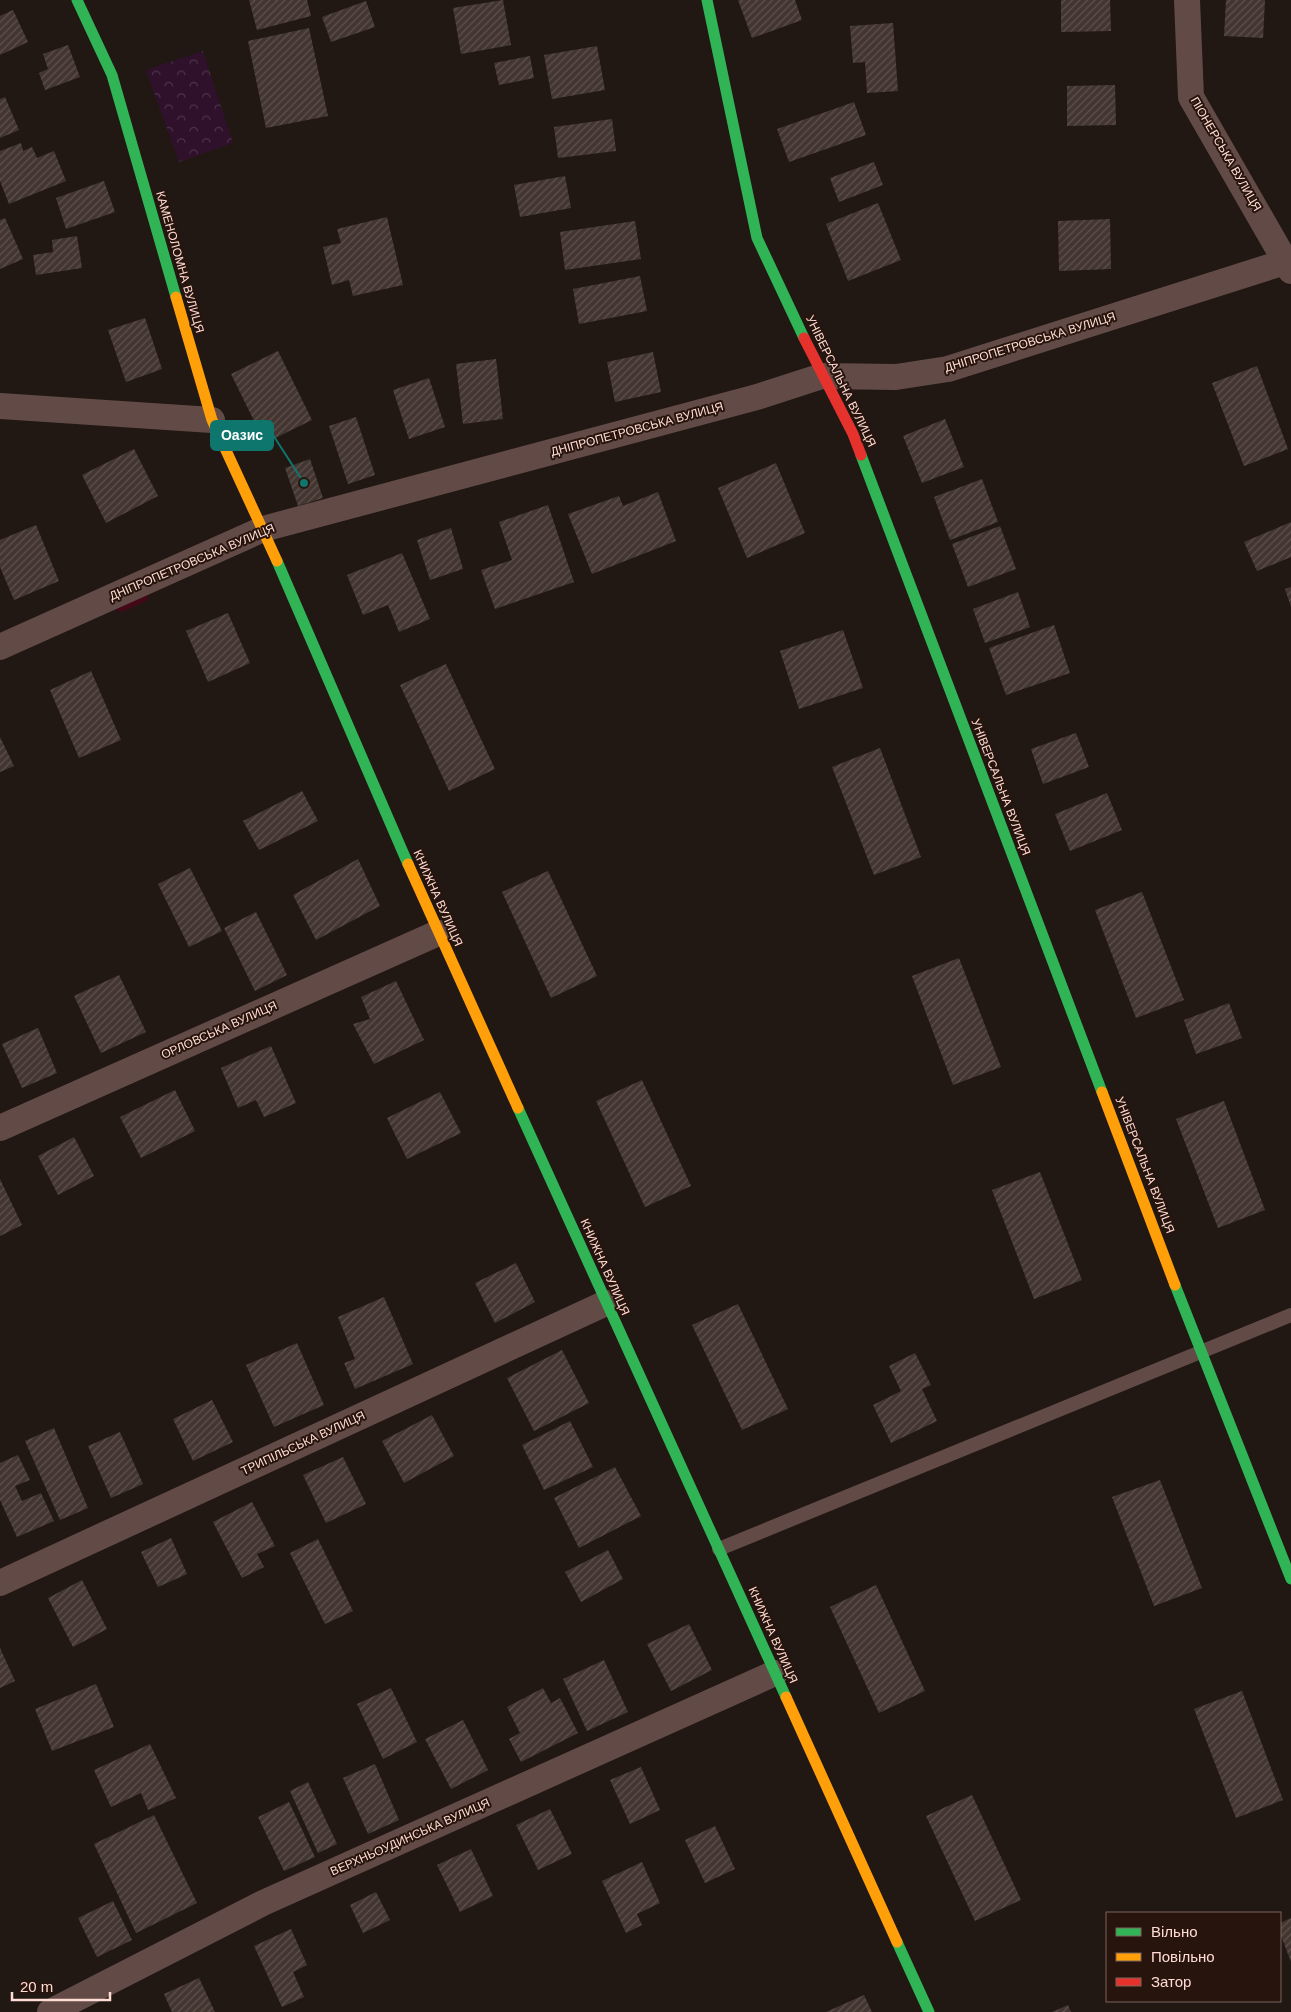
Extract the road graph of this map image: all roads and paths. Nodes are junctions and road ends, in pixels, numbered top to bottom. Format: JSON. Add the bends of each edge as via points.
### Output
{"nodes":[{"id":1,"x":77,"y":0,"type":"edge"},
{"id":2,"x":707,"y":0,"type":"edge"},
{"id":3,"x":1187,"y":0,"type":"edge"},
{"id":4,"x":1290,"y":264,"type":"edge"},
{"id":5,"x":822,"y":376,"type":"junction"},
{"id":6,"x":0,"y":406,"type":"edge"},
{"id":7,"x":212,"y":420,"type":"junction"},
{"id":8,"x":263,"y":529,"type":"junction"},
{"id":9,"x":0,"y":647,"type":"edge"},
{"id":10,"x":438,"y":933,"type":"junction"},
{"id":11,"x":0,"y":1128,"type":"edge"},
{"id":12,"x":606,"y":1303,"type":"junction"},
{"id":13,"x":1291,"y":1315,"type":"edge"},
{"id":14,"x":1200,"y":1351,"type":"junction"},
{"id":15,"x":718,"y":1549,"type":"junction"},
{"id":16,"x":1291,"y":1579,"type":"edge"},
{"id":17,"x":0,"y":1583,"type":"edge"},
{"id":18,"x":775,"y":1673,"type":"junction"},
{"id":19,"x":50,"y":2012,"type":"edge"},
{"id":20,"x":929,"y":2012,"type":"edge"}],
"edges":[{"from":1,"to":7,"type":"street","name":"КАМЕНОЛОМНА ВУЛИЦЯ","via":[[112,75]]},
{"from":2,"to":5,"type":"street","name":"УНІВЕРСАЛЬНА ВУЛИЦЯ","via":[[757,238]]},
{"from":3,"to":4,"type":"street","name":"ПІОНЕРСЬКА ВУЛИЦЯ","via":[[1191,97]]},
{"from":4,"to":5,"type":"street","name":"ДНІПРОПЕТРОВСЬКА ВУЛИЦЯ","via":[[948,369],[896,377]]},
{"from":5,"to":8,"type":"street","name":"ДНІПРОПЕТРОВСЬКА ВУЛИЦЯ","via":[[757,397]]},
{"from":5,"to":14,"type":"street","name":"УНІВЕРСАЛЬНА ВУЛИЦЯ","via":[[853,434]]},
{"from":6,"to":7,"type":"street"},
{"from":7,"to":8,"type":"street","name":"КАМЕНОЛОМНА ВУЛИЦЯ"},
{"from":8,"to":9,"type":"street","name":"ДНІПРОПЕТРОВСЬКА ВУЛИЦЯ"},
{"from":8,"to":10,"type":"street","name":"КНИЖНА ВУЛИЦЯ"},
{"from":10,"to":11,"type":"street","name":"ОРЛОВСЬКА ВУЛИЦЯ"},
{"from":10,"to":12,"type":"street","name":"КНИЖНА ВУЛИЦЯ"},
{"from":12,"to":15,"type":"street","name":"КНИЖНА ВУЛИЦЯ"},
{"from":12,"to":17,"type":"street","name":"ТРИПІЛЬСЬКА ВУЛИЦЯ"},
{"from":13,"to":14,"type":"lane"},
{"from":14,"to":15,"type":"lane"},
{"from":14,"to":16,"type":"street","name":"УНІВЕРСАЛЬНА ВУЛИЦЯ"},
{"from":15,"to":18,"type":"street","name":"КНИЖНА ВУЛИЦЯ"},
{"from":18,"to":19,"type":"street","name":"ВЕРХНЬОУДИНСЬКА ВУЛИЦЯ","via":[[263,1904]]},
{"from":18,"to":20,"type":"street","name":"КНИЖНА ВУЛИЦЯ"}]}
